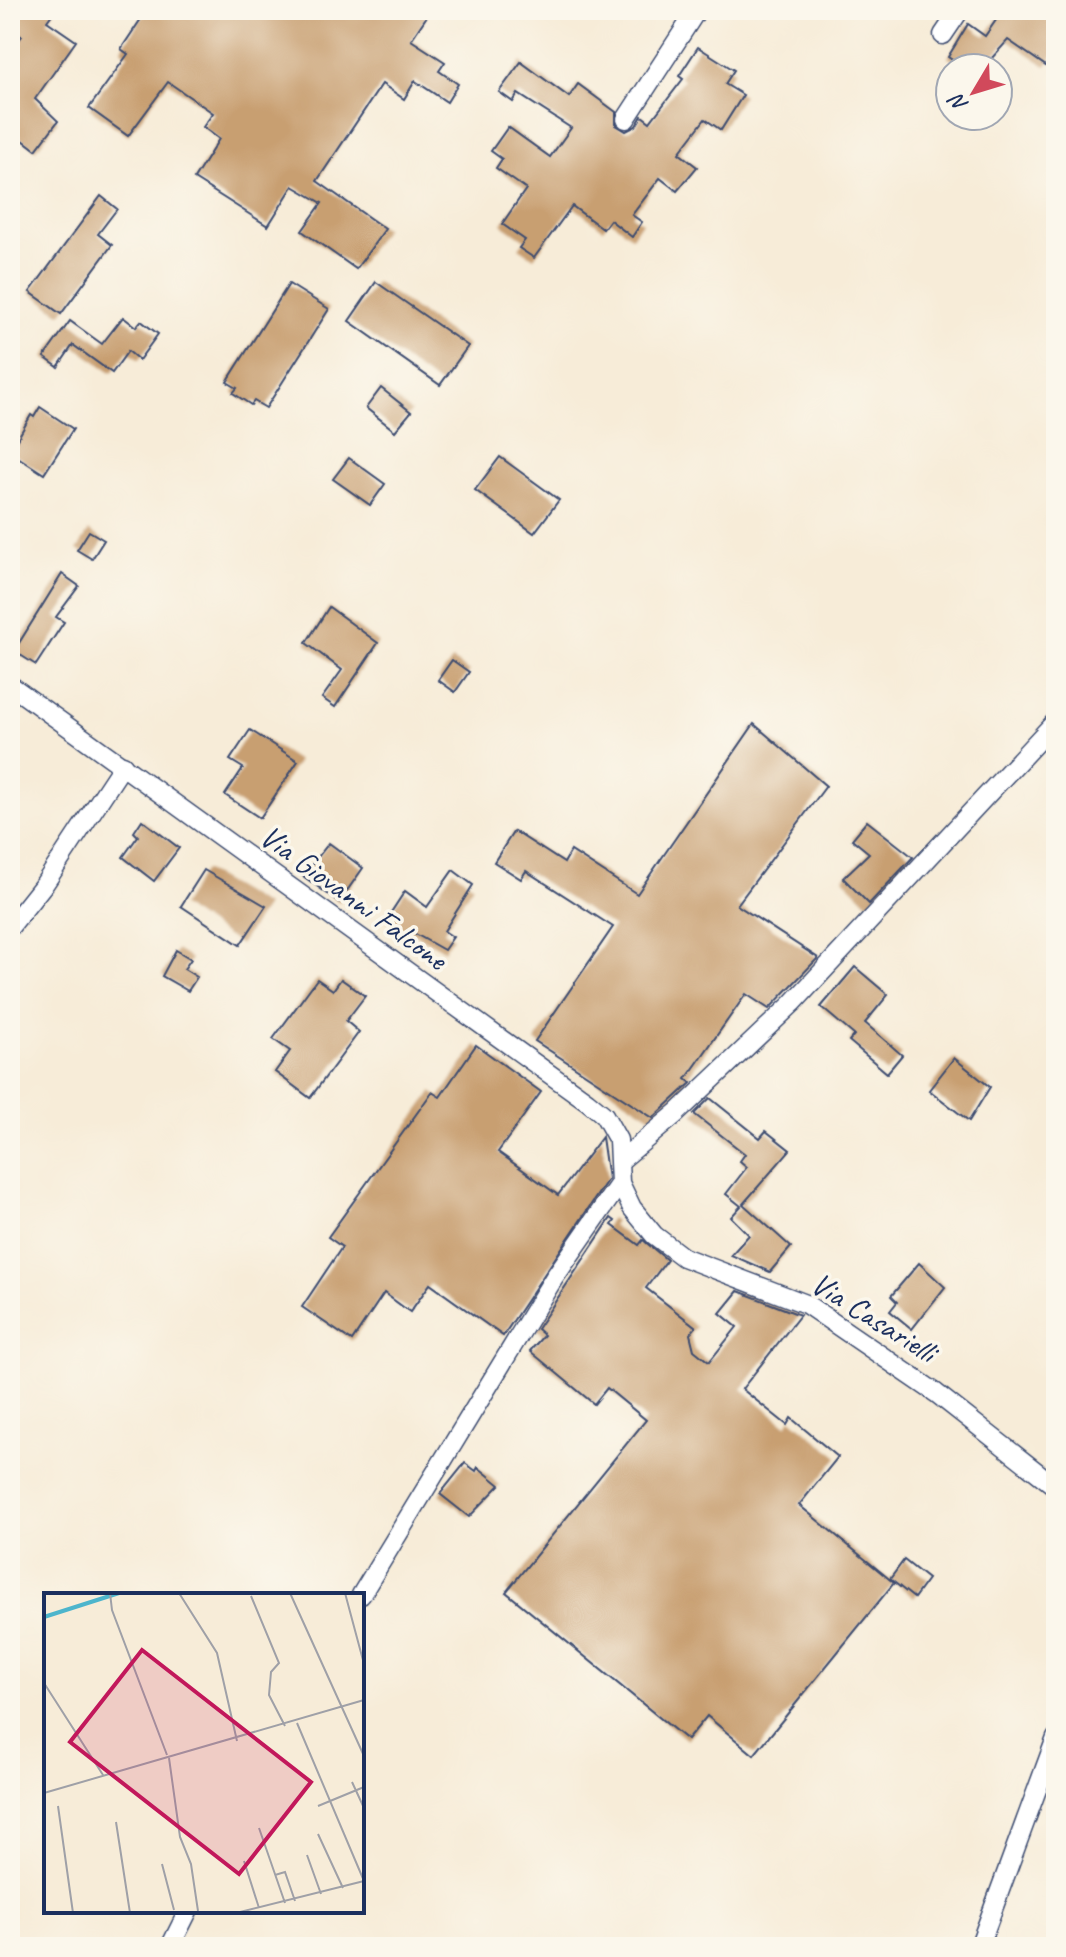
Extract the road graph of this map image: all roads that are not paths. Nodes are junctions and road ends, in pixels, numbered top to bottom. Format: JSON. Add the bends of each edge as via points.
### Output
{"nodes":[{"id":1,"x":697,"y":10,"type":"edge"},
{"id":2,"x":960,"y":10,"type":"edge"},
{"id":3,"x":943,"y":35,"type":"dead end"},
{"id":4,"x":626,"y":119,"type":"dead end"},
{"id":5,"x":10,"y":685,"type":"edge"},
{"id":6,"x":1056,"y":721,"type":"edge"},
{"id":7,"x":123,"y":765,"type":"junction"},
{"id":8,"x":10,"y":927,"type":"edge"},
{"id":9,"x":620,"y":1161,"type":"junction"},
{"id":10,"x":620,"y":1183,"type":"junction"},
{"id":11,"x":1056,"y":1487,"type":"edge"},
{"id":12,"x":362,"y":1593,"type":"edge"},
{"id":13,"x":1056,"y":1738,"type":"edge"},
{"id":14,"x":187,"y":1913,"type":"edge"},
{"id":15,"x":170,"y":1947,"type":"edge"},
{"id":16,"x":979,"y":1947,"type":"edge"}],
"edges":[{"from":1,"to":4,"type":"street"},
{"from":2,"to":3,"type":"street"},
{"from":5,"to":7,"type":"street","name":"Via Giovanni Falcone"},
{"from":6,"to":9,"type":"street","via":[[793,1003]]},
{"from":7,"to":8,"type":"street"},
{"from":7,"to":9,"type":"street","name":"Via Giovanni Falcone","via":[[587,1101],[604,1115],[618,1140]]},
{"from":9,"to":10,"type":"street","name":"Via Giovanni Falcone"},
{"from":10,"to":11,"type":"street","name":"Via Casarielli","via":[[654,1235],[683,1257],[806,1304],[936,1393]]},
{"from":10,"to":12,"type":"street","via":[[554,1278]]},
{"from":13,"to":16,"type":"street"},
{"from":14,"to":15,"type":"street"}]}
